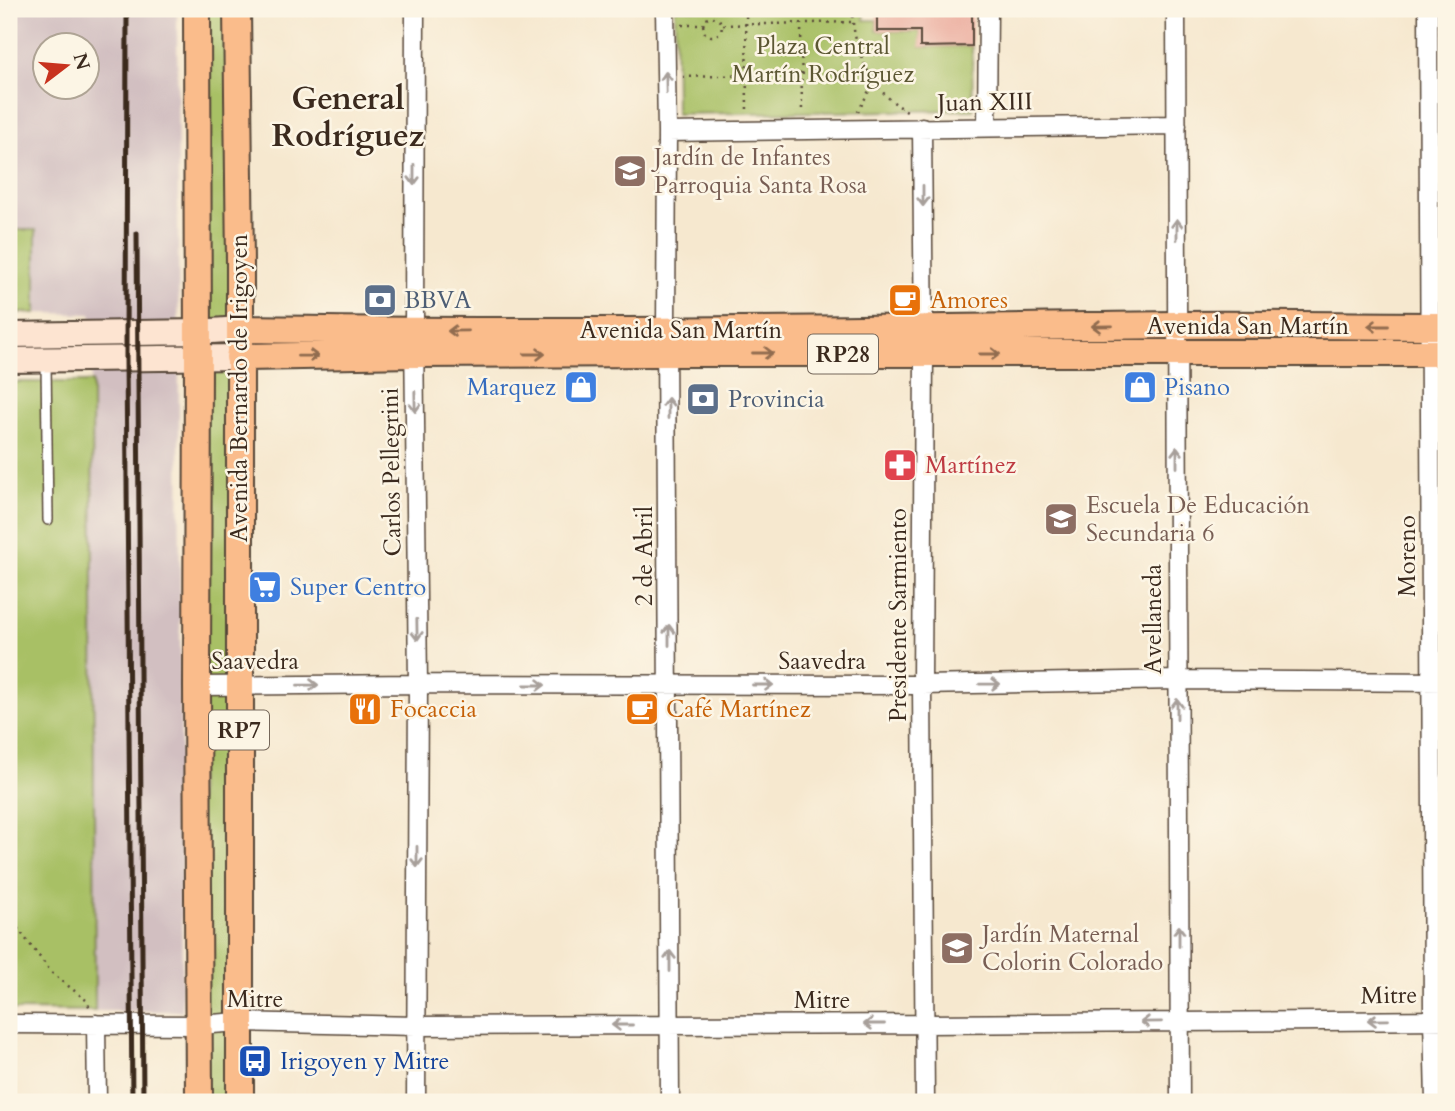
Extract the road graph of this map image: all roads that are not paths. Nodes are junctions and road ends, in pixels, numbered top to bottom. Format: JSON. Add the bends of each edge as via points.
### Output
{"nodes":[{"id":1,"x":197,"y":9,"type":"edge"},
{"id":2,"x":237,"y":9,"type":"edge"},
{"id":3,"x":415,"y":9,"type":"edge"},
{"id":4,"x":988,"y":9,"type":"edge"},
{"id":5,"x":1176,"y":9,"type":"edge"},
{"id":6,"x":1428,"y":9,"type":"edge"},
{"id":7,"x":665,"y":17,"type":"edge"},
{"id":8,"x":1177,"y":125,"type":"junction"},
{"id":9,"x":922,"y":127,"type":"junction"},
{"id":10,"x":988,"y":127,"type":"junction"},
{"id":11,"x":667,"y":132,"type":"junction"},
{"id":12,"x":1177,"y":325,"type":"junction"},
{"id":13,"x":1438,"y":326,"type":"edge"},
{"id":14,"x":240,"y":328,"type":"junction"},
{"id":15,"x":9,"y":335,"type":"edge"},
{"id":16,"x":667,"y":341,"type":"junction"},
{"id":17,"x":924,"y":341,"type":"junction"},
{"id":18,"x":414,"y":343,"type":"junction"},
{"id":19,"x":198,"y":345,"type":"junction"},
{"id":20,"x":1438,"y":353,"type":"edge"},
{"id":21,"x":1176,"y":354,"type":"junction"},
{"id":22,"x":239,"y":357,"type":"junction"},
{"id":23,"x":9,"y":360,"type":"edge"},
{"id":24,"x":46,"y":360,"type":"junction"},
{"id":25,"x":48,"y":520,"type":"dead end"},
{"id":26,"x":1177,"y":680,"type":"junction"},
{"id":27,"x":1439,"y":682,"type":"edge"},
{"id":28,"x":418,"y":684,"type":"junction"},
{"id":29,"x":197,"y":685,"type":"junction"},
{"id":30,"x":669,"y":685,"type":"junction"},
{"id":31,"x":922,"y":685,"type":"junction"},
{"id":32,"x":239,"y":686,"type":"junction"},
{"id":33,"x":1439,"y":1019,"type":"edge"},
{"id":34,"x":239,"y":1022,"type":"junction"},
{"id":35,"x":1179,"y":1022,"type":"junction"},
{"id":36,"x":9,"y":1024,"type":"edge"},
{"id":37,"x":96,"y":1024,"type":"junction"},
{"id":38,"x":670,"y":1024,"type":"junction"},
{"id":39,"x":925,"y":1024,"type":"junction"},
{"id":40,"x":199,"y":1025,"type":"junction"},
{"id":41,"x":416,"y":1026,"type":"junction"},
{"id":42,"x":97,"y":1102,"type":"edge"},
{"id":43,"x":199,"y":1102,"type":"edge"},
{"id":44,"x":240,"y":1102,"type":"edge"},
{"id":45,"x":416,"y":1102,"type":"edge"},
{"id":46,"x":670,"y":1102,"type":"edge"},
{"id":47,"x":925,"y":1102,"type":"edge"},
{"id":48,"x":1180,"y":1102,"type":"edge"},
{"id":49,"x":1435,"y":1102,"type":"edge"}],
"edges":[{"from":1,"to":19,"type":"main road","name":"Avenida Bernardo de Irigoyen","number":"RP7"},
{"from":2,"to":14,"type":"main road","name":"Avenida Bernardo de Irigoyen","number":"RP7"},
{"from":3,"to":18,"type":"street","name":"Carlos Pellegrini","one_way":true},
{"from":4,"to":10,"type":"street"},
{"from":5,"to":8,"type":"street","name":"Avellaneda"},
{"from":6,"to":13,"type":"street","name":"Moreno"},
{"from":11,"to":7,"type":"street","name":"2 de Abril","one_way":true},
{"from":8,"to":10,"type":"street","name":"Juan XIII"},
{"from":12,"to":8,"type":"street","name":"Avellaneda","one_way":true},
{"from":9,"to":10,"type":"street","name":"Juan XIII"},
{"from":9,"to":11,"type":"street","name":"Juan XIII"},
{"from":9,"to":17,"type":"street","name":"Presidente Sarmiento","one_way":true},
{"from":11,"to":16,"type":"street","name":"2 de Abril"},
{"from":13,"to":12,"type":"main road","name":"Avenida San Martín","number":"RP28","one_way":true},
{"from":12,"to":17,"type":"main road","name":"Avenida San Martín","number":"RP28","one_way":true},
{"from":12,"to":21,"type":"street","name":"Avellaneda"},
{"from":13,"to":20,"type":"street","name":"Moreno"},
{"from":14,"to":18,"type":"main road","name":"Avenida San Martín","number":"RP28"},
{"from":14,"to":19,"type":"main road","name":"Avenida San Martín","number":"RP28"},
{"from":14,"to":22,"type":"main road","name":"Avenida Bernardo de Irigoyen","number":"RP7"},
{"from":15,"to":19,"type":"main road","name":"Avenida San Martín","number":"RP28","via":[[126,333]]},
{"from":16,"to":17,"type":"main road","name":"Avenida San Martín","number":"RP28"},
{"from":16,"to":18,"type":"main road","name":"Avenida San Martín","number":"RP28"},
{"from":30,"to":16,"type":"street","name":"2 de Abril","one_way":true},
{"from":17,"to":21,"type":"main road","name":"Avenida San Martín","number":"RP28","one_way":true},
{"from":17,"to":31,"type":"street","name":"Presidente Sarmiento"},
{"from":22,"to":18,"type":"main road","name":"Avenida San Martín","number":"RP28","one_way":true},
{"from":18,"to":28,"type":"street","name":"Carlos Pellegrini","one_way":true},
{"from":19,"to":22,"type":"main road","name":"Avenida San Martín","number":"RP28"},
{"from":19,"to":24,"type":"main road","name":"Avenida San Martín","number":"RP28","via":[[126,358]]},
{"from":19,"to":29,"type":"main road","name":"Avenida Bernardo de Irigoyen","number":"RP7"},
{"from":20,"to":21,"type":"main road","name":"Avenida San Martín","number":"RP28"},
{"from":20,"to":27,"type":"street","name":"Moreno"},
{"from":26,"to":21,"type":"street","name":"Avellaneda","one_way":true},
{"from":22,"to":32,"type":"main road","name":"Avenida Bernardo de Irigoyen","number":"RP7"},
{"from":23,"to":24,"type":"main road","number":"RP28"},
{"from":24,"to":25,"type":"lane"},
{"from":26,"to":27,"type":"street","name":"Saavedra"},
{"from":31,"to":26,"type":"street","name":"Saavedra","one_way":true},
{"from":35,"to":26,"type":"street","name":"Avellaneda","one_way":true},
{"from":27,"to":33,"type":"street","name":"Moreno"},
{"from":28,"to":30,"type":"street","name":"Saavedra","one_way":true},
{"from":32,"to":28,"type":"street","name":"Saavedra","one_way":true},
{"from":28,"to":41,"type":"street","name":"Carlos Pellegrini","one_way":true},
{"from":29,"to":32,"type":"street","name":"Saavedra"},
{"from":29,"to":40,"type":"main road","name":"Avenida Bernardo de Irigoyen","number":"RP7"},
{"from":30,"to":31,"type":"street","name":"Saavedra","one_way":true},
{"from":38,"to":30,"type":"street","name":"2 de Abril","one_way":true},
{"from":31,"to":39,"type":"street","name":"Presidente Sarmiento"},
{"from":32,"to":34,"type":"main road","name":"Avenida Bernardo de Irigoyen","number":"RP7"},
{"from":33,"to":35,"type":"street","name":"Mitre","one_way":true},
{"from":33,"to":49,"type":"street","name":"Moreno"},
{"from":34,"to":40,"type":"street","name":"Mitre"},
{"from":34,"to":41,"type":"street","name":"Mitre"},
{"from":34,"to":44,"type":"main road","name":"Avenida Bernardo de Irigoyen","number":"RP7"},
{"from":35,"to":39,"type":"street","name":"Mitre","one_way":true},
{"from":35,"to":48,"type":"street","name":"Avellaneda"},
{"from":36,"to":37,"type":"street","name":"Mitre"},
{"from":37,"to":40,"type":"street","name":"Mitre"},
{"from":37,"to":42,"type":"street"},
{"from":39,"to":38,"type":"street","name":"Mitre","one_way":true},
{"from":38,"to":41,"type":"street","name":"Mitre","one_way":true},
{"from":38,"to":46,"type":"street","name":"2 de Abril"},
{"from":39,"to":47,"type":"street","name":"Presidente Sarmiento"},
{"from":40,"to":43,"type":"main road","name":"Avenida Bernardo de Irigoyen","number":"RP7"},
{"from":41,"to":45,"type":"street","name":"Carlos Pellegrini"}]}
